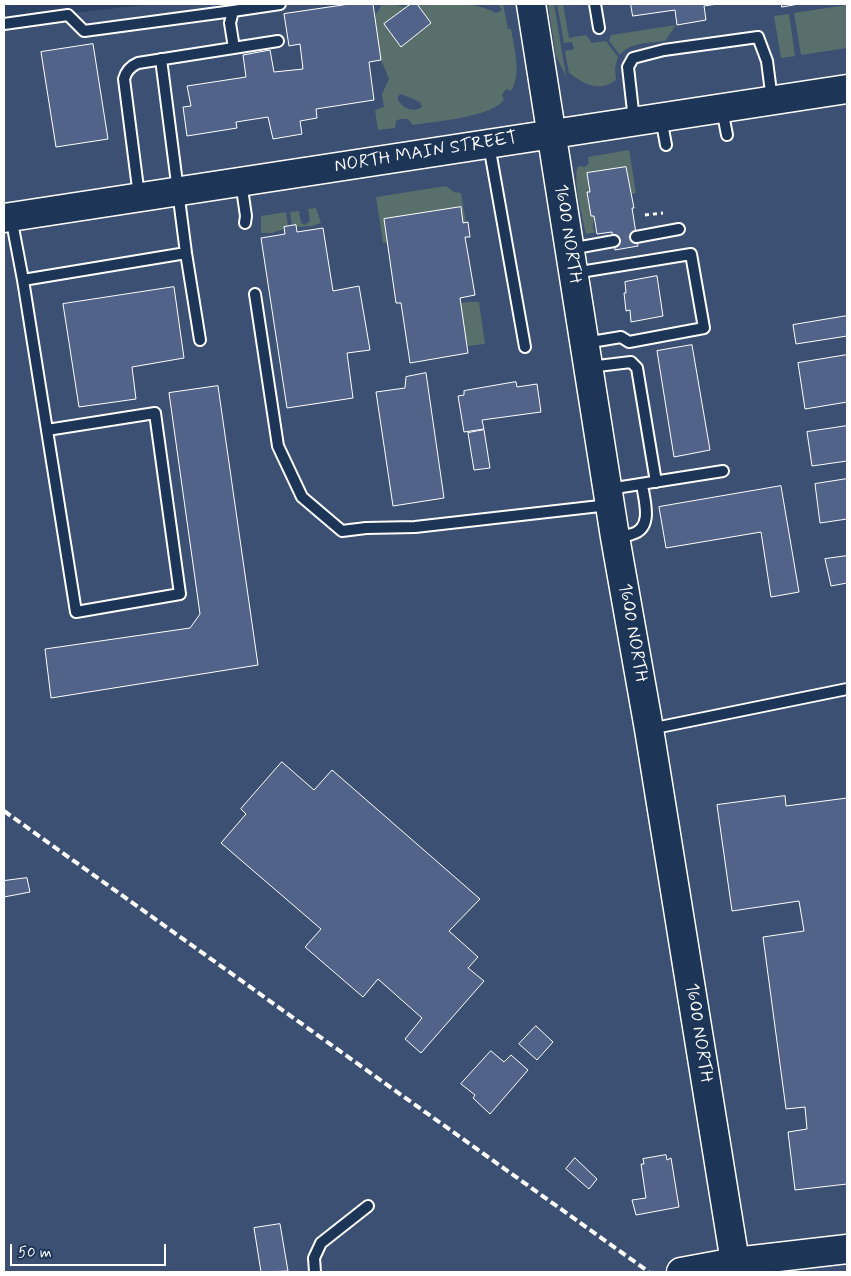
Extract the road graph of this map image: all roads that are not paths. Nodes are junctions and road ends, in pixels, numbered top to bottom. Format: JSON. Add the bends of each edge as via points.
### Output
{"nodes":[{"id":1,"x":280,"y":4,"type":"edge"},
{"id":2,"x":531,"y":4,"type":"edge"},
{"id":3,"x":595,"y":4,"type":"edge"},
{"id":4,"x":233,"y":11,"type":"junction"},
{"id":5,"x":4,"y":24,"type":"edge"},
{"id":6,"x":599,"y":28,"type":"dead end"},
{"id":7,"x":278,"y":41,"type":"dead end"},
{"id":8,"x":234,"y":48,"type":"junction"},
{"id":9,"x":161,"y":59,"type":"junction"},
{"id":10,"x":847,"y":88,"type":"edge"},
{"id":11,"x":772,"y":100,"type":"junction"},
{"id":12,"x":722,"y":108,"type":"junction"},
{"id":13,"x":661,"y":117,"type":"junction"},
{"id":14,"x":634,"y":121,"type":"junction"},
{"id":15,"x":551,"y":134,"type":"junction"},
{"id":16,"x":727,"y":135,"type":"dead end"},
{"id":17,"x":489,"y":144,"type":"junction"},
{"id":18,"x":666,"y":145,"type":"dead end"},
{"id":19,"x":241,"y":181,"type":"junction"},
{"id":20,"x":178,"y":190,"type":"junction"},
{"id":21,"x":139,"y":197,"type":"junction"},
{"id":22,"x":7,"y":217,"type":"edge"},
{"id":23,"x":245,"y":223,"type":"dead end"},
{"id":24,"x":679,"y":229,"type":"dead end"},
{"id":25,"x":636,"y":237,"type":"dead end"},
{"id":26,"x":614,"y":241,"type":"dead end"},
{"id":27,"x":186,"y":253,"type":"junction"},
{"id":28,"x":571,"y":261,"type":"junction"},
{"id":29,"x":23,"y":280,"type":"junction"},
{"id":30,"x":255,"y":294,"type":"dead end"},
{"id":31,"x":200,"y":340,"type":"dead end"},
{"id":32,"x":525,"y":347,"type":"dead end"},
{"id":33,"x":587,"y":355,"type":"junction"},
{"id":34,"x":47,"y":430,"type":"junction"},
{"id":35,"x":723,"y":471,"type":"dead end"},
{"id":36,"x":656,"y":482,"type":"junction"},
{"id":37,"x":642,"y":484,"type":"junction"},
{"id":38,"x":609,"y":497,"type":"junction"},
{"id":39,"x":615,"y":537,"type":"junction"},
{"id":40,"x":847,"y":689,"type":"edge"},
{"id":41,"x":649,"y":729,"type":"junction"},
{"id":42,"x":368,"y":1206,"type":"dead end"},
{"id":43,"x":847,"y":1249,"type":"edge"},
{"id":44,"x":735,"y":1262,"type":"junction"},
{"id":45,"x":316,"y":1272,"type":"edge"},
{"id":46,"x":681,"y":1272,"type":"edge"}],
"edges":[{"from":1,"to":4,"type":"lane"},
{"from":2,"to":15,"type":"street","name":"1600 NORTH"},
{"from":3,"to":6,"type":"lane"},
{"from":4,"to":5,"type":"lane","via":[[84,30],[68,14]]},
{"from":4,"to":8,"type":"lane","via":[[230,23]]},
{"from":7,"to":8,"type":"lane"},
{"from":8,"to":9,"type":"lane"},
{"from":9,"to":20,"type":"lane"},
{"from":9,"to":21,"type":"lane","via":[[132,66],[124,79]]},
{"from":10,"to":11,"type":"street","name":"NORTH MAIN STREET"},
{"from":11,"to":12,"type":"street","name":"NORTH MAIN STREET"},
{"from":11,"to":14,"type":"lane","via":[[767,61],[758,37],[664,50],[633,58],[628,67]]},
{"from":12,"to":13,"type":"street","name":"NORTH MAIN STREET"},
{"from":12,"to":16,"type":"lane"},
{"from":13,"to":14,"type":"street","name":"NORTH MAIN STREET"},
{"from":13,"to":18,"type":"lane"},
{"from":14,"to":15,"type":"street","name":"NORTH MAIN STREET"},
{"from":15,"to":17,"type":"street","name":"NORTH MAIN STREET"},
{"from":15,"to":28,"type":"street","name":"1600 NORTH"},
{"from":17,"to":19,"type":"street","name":"NORTH MAIN STREET"},
{"from":17,"to":32,"type":"lane"},
{"from":19,"to":20,"type":"street","name":"NORTH MAIN STREET"},
{"from":19,"to":23,"type":"lane"},
{"from":20,"to":21,"type":"street","name":"NORTH MAIN STREET"},
{"from":20,"to":27,"type":"lane"},
{"from":21,"to":22,"type":"street","name":"NORTH MAIN STREET"},
{"from":22,"to":29,"type":"lane"},
{"from":24,"to":25,"type":"lane"},
{"from":26,"to":28,"type":"lane"},
{"from":27,"to":29,"type":"lane"},
{"from":27,"to":31,"type":"lane"},
{"from":28,"to":33,"type":"street","name":"1600 NORTH"},
{"from":28,"to":33,"type":"lane","via":[[691,254],[704,328],[629,342],[621,337]]},
{"from":29,"to":34,"type":"lane"},
{"from":30,"to":38,"type":"lane","via":[[278,446],[302,497],[342,531],[415,527]]},
{"from":33,"to":36,"type":"lane","via":[[630,362],[637,368]]},
{"from":33,"to":38,"type":"street","name":"1600 NORTH"},
{"from":34,"to":34,"type":"lane","via":[[76,612],[180,594],[155,413]]},
{"from":35,"to":36,"type":"lane"},
{"from":36,"to":37,"type":"lane"},
{"from":37,"to":38,"type":"lane"},
{"from":37,"to":39,"type":"lane","via":[[647,518],[643,526],[634,534]]},
{"from":38,"to":39,"type":"street","name":"1600 NORTH"},
{"from":39,"to":41,"type":"street","name":"1600 NORTH"},
{"from":40,"to":41,"type":"lane"},
{"from":41,"to":44,"type":"street","name":"1600 NORTH"},
{"from":42,"to":45,"type":"lane","via":[[321,1242],[314,1258]]},
{"from":43,"to":44,"type":"street"},
{"from":44,"to":46,"type":"street"}]}
